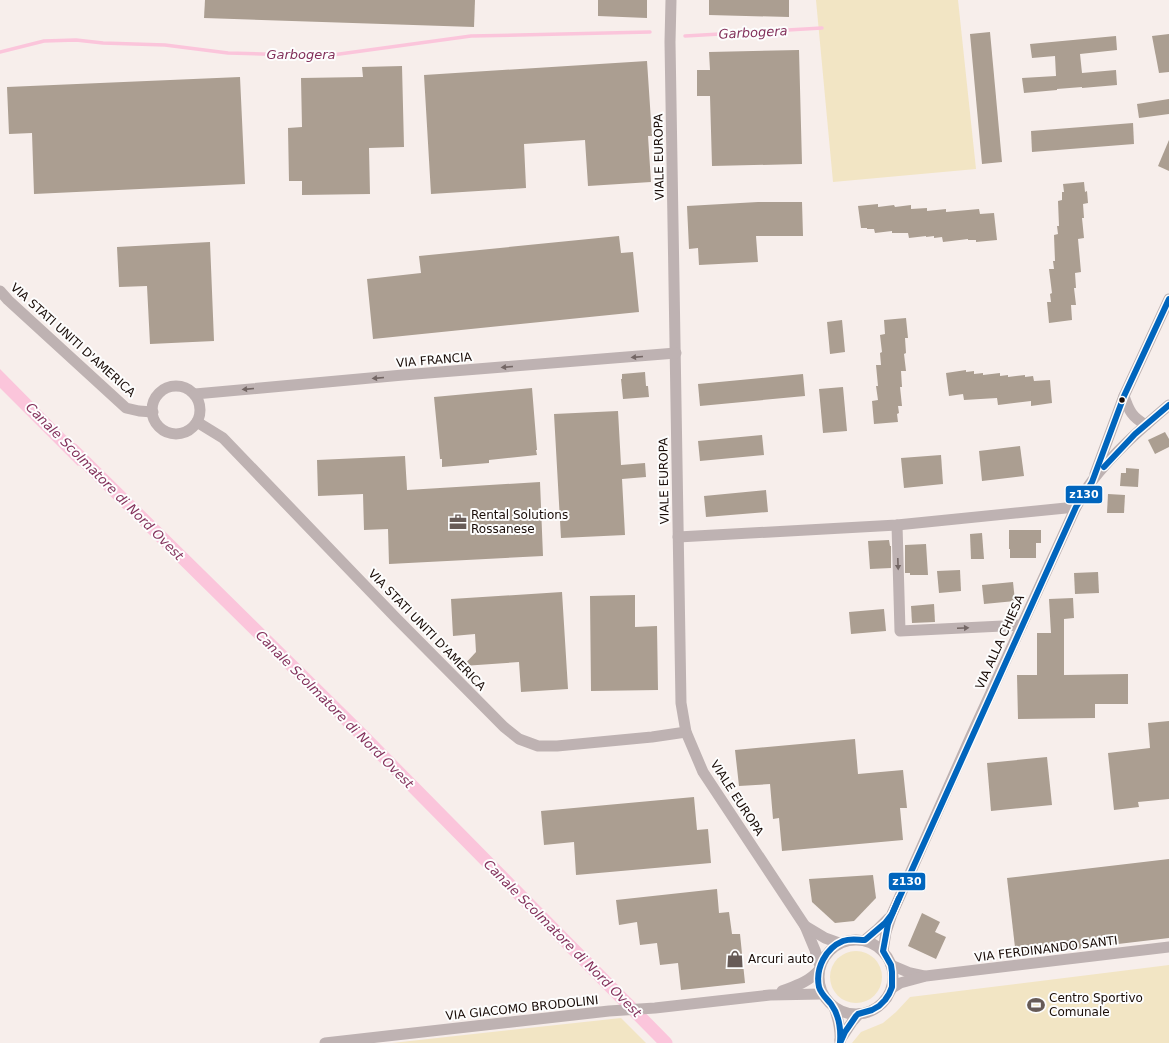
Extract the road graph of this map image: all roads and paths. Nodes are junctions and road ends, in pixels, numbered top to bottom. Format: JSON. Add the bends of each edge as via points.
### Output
{"nodes":[{"id":1,"x":672,"y":0,"type":"edge"},
{"id":2,"x":0,"y":291,"type":"edge"},
{"id":3,"x":1169,"y":299,"type":"edge"},
{"id":4,"x":676,"y":353,"type":"junction"},
{"id":5,"x":195,"y":394,"type":"junction"},
{"id":6,"x":1124,"y":396,"type":"junction"},
{"id":7,"x":1169,"y":405,"type":"edge"},
{"id":8,"x":153,"y":412,"type":"junction"},
{"id":9,"x":197,"y":422,"type":"junction"},
{"id":10,"x":1146,"y":425,"type":"junction"},
{"id":11,"x":1092,"y":482,"type":"junction"},
{"id":12,"x":1076,"y":507,"type":"junction"},
{"id":13,"x":897,"y":525,"type":"junction"},
{"id":14,"x":678,"y":537,"type":"junction"},
{"id":15,"x":1022,"y":624,"type":"junction"},
{"id":16,"x":686,"y":732,"type":"junction"},
{"id":17,"x":892,"y":914,"type":"junction"},
{"id":18,"x":805,"y":926,"type":"junction"},
{"id":19,"x":865,"y":940,"type":"junction"},
{"id":20,"x":839,"y":943,"type":"junction"},
{"id":21,"x":1169,"y":947,"type":"edge"},
{"id":22,"x":883,"y":951,"type":"junction"},
{"id":23,"x":891,"y":965,"type":"junction"},
{"id":24,"x":819,"y":968,"type":"junction"},
{"id":25,"x":926,"y":976,"type":"junction"},
{"id":26,"x":892,"y":988,"type":"junction"},
{"id":27,"x":822,"y":994,"type":"junction"},
{"id":28,"x":770,"y":995,"type":"junction"},
{"id":29,"x":834,"y":1007,"type":"junction"},
{"id":30,"x":859,"y":1014,"type":"junction"},
{"id":31,"x":840,"y":1041,"type":"edge"},
{"id":32,"x":325,"y":1043,"type":"edge"}],
"edges":[{"from":1,"to":4,"type":"street","name":"VIALE EUROPA","via":[[670,42]]},
{"from":2,"to":8,"type":"street","name":"VIA STATI UNITI D'AMERICA","via":[[126,408]]},
{"from":3,"to":6,"type":"street"},
{"from":4,"to":5,"type":"street","name":"VIA FRANCIA","one_way":true},
{"from":4,"to":14,"type":"street","name":"VIALE EUROPA"},
{"from":5,"to":8,"type":"street","via":[[183,386],[168,387],[156,397]]},
{"from":5,"to":9,"type":"street","via":[[200,408]]},
{"from":6,"to":10,"type":"street","via":[[1132,415]]},
{"from":6,"to":11,"type":"street"},
{"from":7,"to":10,"type":"street","name":"VIA ALLA CHIESA"},
{"from":8,"to":9,"type":"street","via":[[158,425],[171,433],[186,432]]},
{"from":9,"to":16,"type":"street","name":"VIA STATI UNITI D'AMERICA","via":[[223,438],[407,629],[519,739],[538,746],[557,746]]},
{"from":10,"to":11,"type":"street","name":"VIA ALLA CHIESA"},
{"from":11,"to":12,"type":"street","name":"VIA ALLA CHIESA"},
{"from":12,"to":13,"type":"street"},
{"from":12,"to":15,"type":"street","name":"VIA ALLA CHIESA"},
{"from":13,"to":14,"type":"street"},
{"from":13,"to":15,"type":"street","one_way":true,"via":[[900,631]]},
{"from":14,"to":16,"type":"street","name":"VIALE EUROPA","via":[[681,703]]},
{"from":15,"to":17,"type":"street","name":"VIA ALLA CHIESA"},
{"from":16,"to":18,"type":"street","name":"VIALE EUROPA","via":[[703,772]]},
{"from":17,"to":19,"type":"street","name":"VIA ALLA CHIESA"},
{"from":17,"to":22,"type":"street","name":"VIA ALLA CHIESA"},
{"from":18,"to":20,"type":"street","name":"VIALE EUROPA"},
{"from":18,"to":24,"type":"street","name":"VIALE EUROPA"},
{"from":19,"to":20,"type":"street","via":[[852,939]]},
{"from":19,"to":22,"type":"street"},
{"from":20,"to":24,"type":"street","via":[[830,949]]},
{"from":21,"to":25,"type":"street","name":"VIA FERDINANDO SANTI"},
{"from":22,"to":23,"type":"street"},
{"from":23,"to":25,"type":"street","name":"VIA FERDINANDO SANTI"},
{"from":23,"to":26,"type":"street"},
{"from":24,"to":27,"type":"street","via":[[818,978]]},
{"from":24,"to":28,"type":"street","name":"VIA GIACOMO BRODOLINI","via":[[810,979]]},
{"from":25,"to":26,"type":"street","name":"VIA FERDINANDO SANTI","via":[[900,983]]},
{"from":26,"to":30,"type":"street","via":[[879,1006],[870,1012]]},
{"from":27,"to":28,"type":"street","name":"VIA GIACOMO BRODOLINI"},
{"from":27,"to":29,"type":"street"},
{"from":28,"to":32,"type":"street","name":"VIA GIACOMO BRODOLINI"},
{"from":29,"to":30,"type":"street","via":[[846,1013]]},
{"from":29,"to":31,"type":"street","via":[[838,1018]]},
{"from":30,"to":31,"type":"street"}]}
